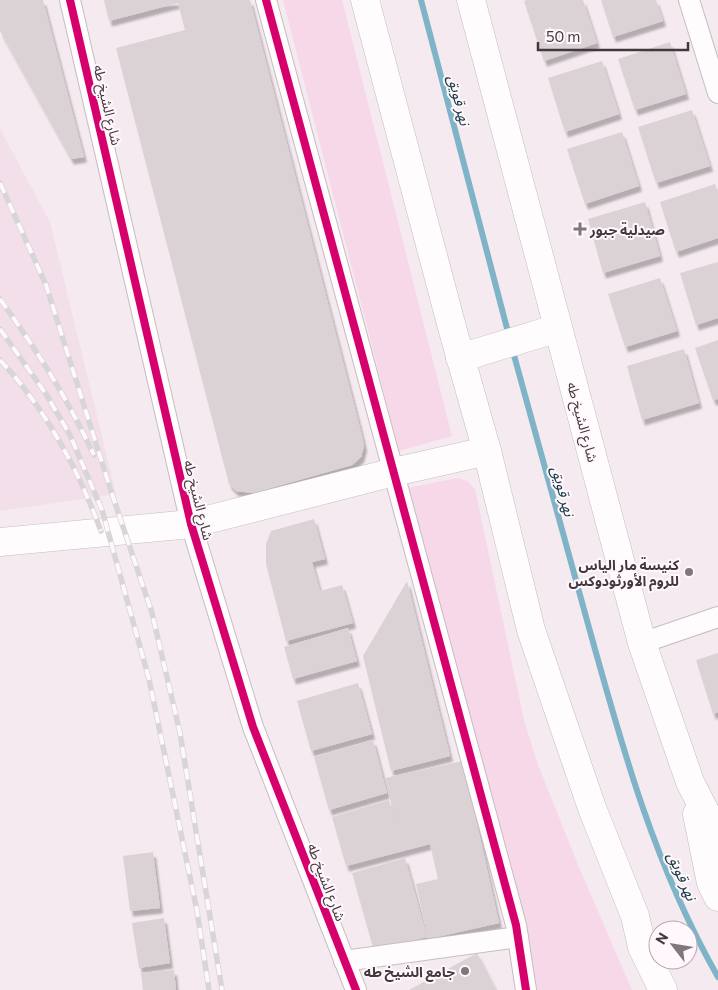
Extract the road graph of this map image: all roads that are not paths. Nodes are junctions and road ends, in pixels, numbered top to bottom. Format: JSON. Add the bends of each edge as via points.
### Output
{"nodes":[{"id":1,"x":70,"y":0,"type":"edge"},
{"id":2,"x":266,"y":0,"type":"edge"},
{"id":3,"x":365,"y":0,"type":"edge"},
{"id":4,"x":471,"y":0,"type":"edge"},
{"id":5,"x":689,"y":0,"type":"edge"},
{"id":6,"x":718,"y":93,"type":"edge"},
{"id":7,"x":558,"y":328,"type":"junction"},
{"id":8,"x":460,"y":358,"type":"junction"},
{"id":9,"x":487,"y":451,"type":"junction"},
{"id":10,"x":394,"y":472,"type":"junction"},
{"id":11,"x":191,"y":524,"type":"junction"},
{"id":12,"x":0,"y":542,"type":"edge"},
{"id":13,"x":718,"y":618,"type":"edge"},
{"id":14,"x":642,"y":644,"type":"junction"},
{"id":15,"x":690,"y":782,"type":"junction"},
{"id":16,"x":718,"y":837,"type":"edge"},
{"id":17,"x":718,"y":897,"type":"edge"},
{"id":18,"x":635,"y":916,"type":"junction"},
{"id":19,"x":648,"y":932,"type":"edge"},
{"id":20,"x":518,"y":936,"type":"junction"},
{"id":21,"x":344,"y":961,"type":"junction"},
{"id":22,"x":672,"y":970,"type":"edge"},
{"id":23,"x":356,"y":990,"type":"edge"},
{"id":24,"x":526,"y":990,"type":"edge"},
{"id":25,"x":664,"y":990,"type":"edge"},
{"id":26,"x":683,"y":990,"type":"edge"}],
"edges":[{"from":1,"to":11,"type":"street","name":"شارع الشيخ طه"},
{"from":2,"to":10,"type":"street"},
{"from":3,"to":8,"type":"main road"},
{"from":4,"to":7,"type":"main road","name":"شارع الشيخ طه"},
{"from":5,"to":6,"type":"street"},
{"from":7,"to":8,"type":"main road"},
{"from":7,"to":14,"type":"main road","name":"شارع الشيخ طه"},
{"from":8,"to":9,"type":"main road"},
{"from":9,"to":10,"type":"main road"},
{"from":9,"to":18,"type":"main road","via":[[531,630],[592,808]]},
{"from":10,"to":11,"type":"main road"},
{"from":10,"to":20,"type":"street"},
{"from":11,"to":12,"type":"main road"},
{"from":11,"to":21,"type":"street","name":"شارع الشيخ طه","via":[[253,727]]},
{"from":13,"to":14,"type":"street"},
{"from":14,"to":15,"type":"main road","name":"شارع الشيخ طه"},
{"from":15,"to":16,"type":"main road","name":"شارع الشيخ طه"},
{"from":15,"to":17,"type":"main road","via":[[711,883]]},
{"from":18,"to":19,"type":"main road"},
{"from":18,"to":25,"type":"main road","via":[[642,947]]},
{"from":20,"to":21,"type":"street"},
{"from":20,"to":24,"type":"street"},
{"from":21,"to":23,"type":"street","name":"شارع الشيخ طه"},
{"from":22,"to":26,"type":"main road"}]}
